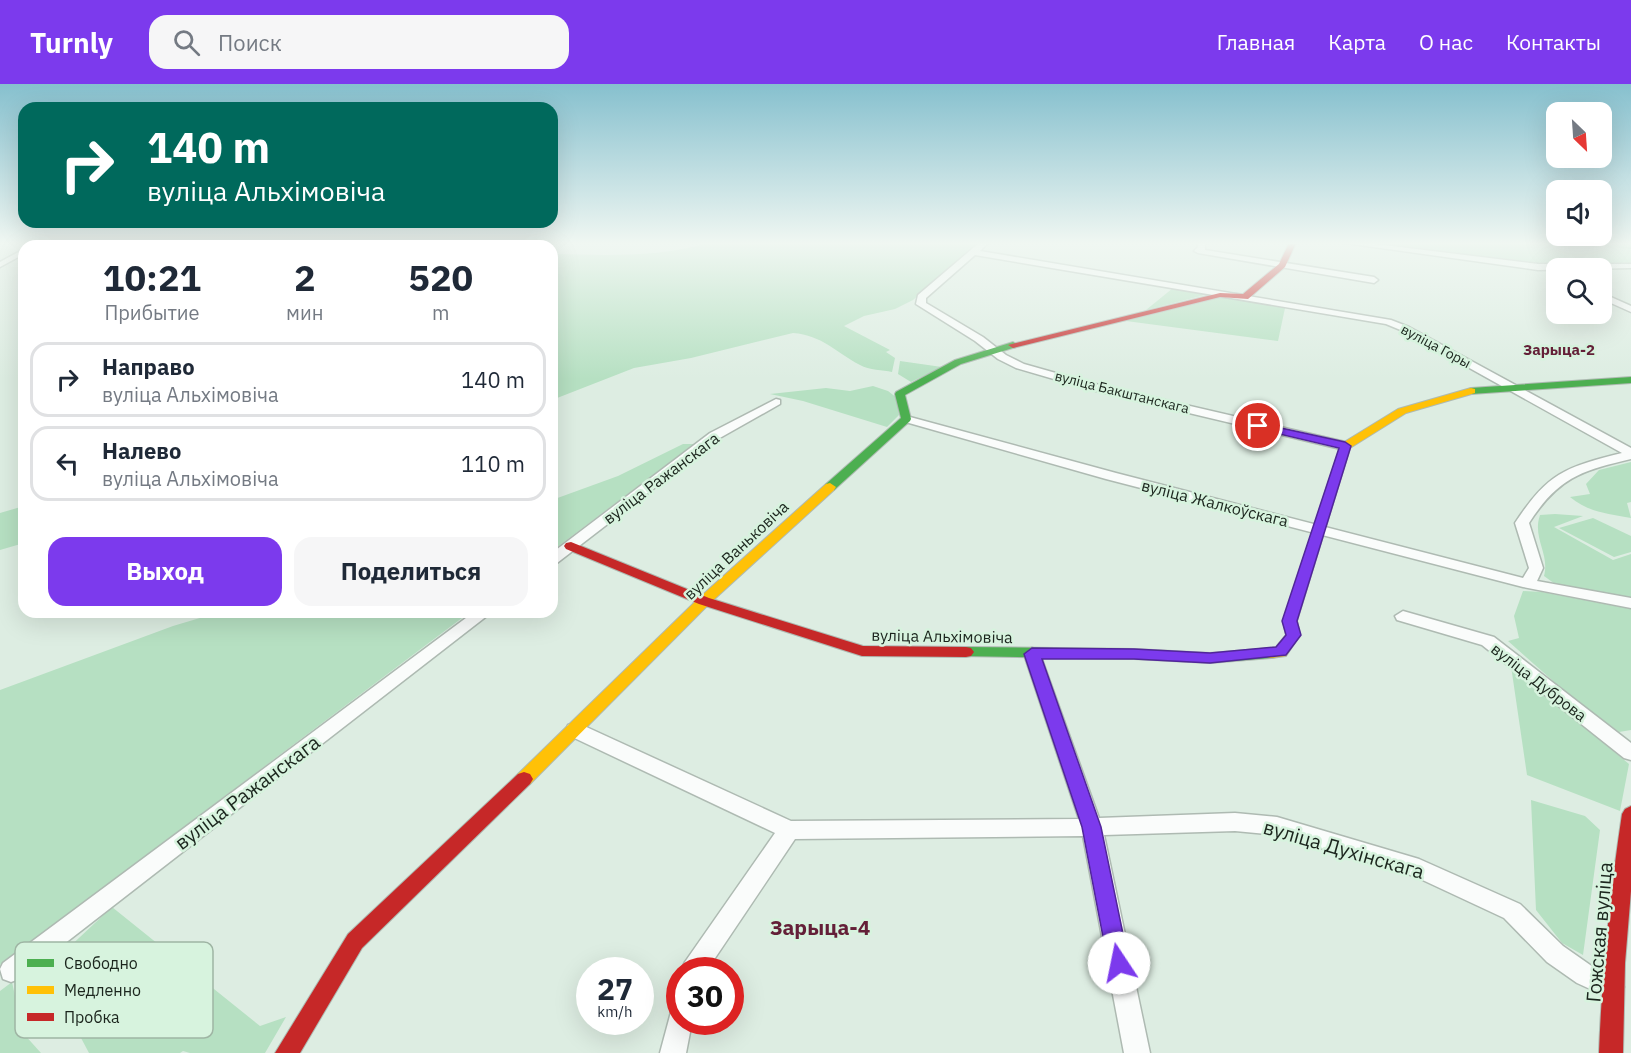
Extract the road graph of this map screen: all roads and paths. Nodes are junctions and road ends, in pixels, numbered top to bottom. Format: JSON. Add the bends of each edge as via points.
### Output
{"nodes":[{"id":1,"x":931,"y":288,"type":"edge"},
{"id":2,"x":1192,"y":288,"type":"edge"},
{"id":3,"x":1255,"y":288,"type":"edge"},
{"id":4,"x":1245,"y":297,"type":"junction"},
{"id":5,"x":1612,"y":300,"type":"edge"},
{"id":6,"x":1631,"y":309,"type":"edge"},
{"id":7,"x":995,"y":352,"type":"junction"},
{"id":8,"x":1631,"y":380,"type":"edge"},
{"id":9,"x":1509,"y":386,"type":"junction"},
{"id":10,"x":776,"y":402,"type":"dead end"},
{"id":11,"x":906,"y":419,"type":"junction"},
{"id":12,"x":1345,"y":446,"type":"junction"},
{"id":13,"x":1631,"y":454,"type":"edge"},
{"id":14,"x":1319,"y":529,"type":"junction"},
{"id":15,"x":571,"y":546,"type":"junction"},
{"id":16,"x":558,"y":556,"type":"edge"},
{"id":17,"x":1528,"y":584,"type":"junction"},
{"id":18,"x":704,"y":601,"type":"junction"},
{"id":19,"x":1631,"y":603,"type":"edge"},
{"id":20,"x":1403,"y":616,"type":"dead end"},
{"id":21,"x":476,"y":618,"type":"edge"},
{"id":22,"x":1032,"y":654,"type":"junction"},
{"id":23,"x":575,"y":730,"type":"junction"},
{"id":24,"x":1631,"y":753,"type":"edge"},
{"id":25,"x":1631,"y":814,"type":"edge"},
{"id":26,"x":1092,"y":827,"type":"junction"},
{"id":27,"x":789,"y":830,"type":"junction"},
{"id":28,"x":49,"y":942,"type":"edge"},
{"id":29,"x":702,"y":957,"type":"edge"},
{"id":30,"x":15,"y":968,"type":"edge"},
{"id":31,"x":11,"y":971,"type":"dead end"},
{"id":32,"x":1612,"y":987,"type":"junction"},
{"id":33,"x":676,"y":1035,"type":"edge"},
{"id":34,"x":287,"y":1053,"type":"edge"},
{"id":35,"x":672,"y":1053,"type":"edge"},
{"id":36,"x":1137,"y":1053,"type":"edge"},
{"id":37,"x":1611,"y":1053,"type":"edge"}],
"edges":[{"from":1,"to":7,"type":"street","name":"вуліца Бакштанскага","via":[[921,297],[921,304]]},
{"from":2,"to":4,"type":"street","name":"вуліца Горы"},
{"from":3,"to":4,"type":"street"},
{"from":4,"to":7,"type":"street","via":[[1220,295]]},
{"from":4,"to":9,"type":"street","name":"вуліца Горы","via":[[1388,322]]},
{"from":5,"to":6,"type":"street"},
{"from":7,"to":11,"type":"street","via":[[958,362],[900,394]]},
{"from":7,"to":12,"type":"street","name":"вуліца Бакштанскага","via":[[1020,366],[1088,386]]},
{"from":8,"to":9,"type":"street"},
{"from":9,"to":12,"type":"street","via":[[1479,389],[1402,411]]},
{"from":9,"to":13,"type":"street","name":"вуліца Горы"},
{"from":10,"to":15,"type":"street","name":"вуліца Ражанскага","via":[[714,436]]},
{"from":11,"to":14,"type":"street","name":"вуліца Жалкоўскага","via":[[1111,477]]},
{"from":11,"to":18,"type":"street","name":"вуліца Ваньковіча"},
{"from":12,"to":14,"type":"street","name":"вуліца Альхімовіча"},
{"from":13,"to":17,"type":"street","via":[[1563,477],[1541,494],[1522,523],[1536,568]]},
{"from":14,"to":17,"type":"street","name":"вуліца Жалкоўскага"},
{"from":14,"to":22,"type":"street","name":"вуліца Альхімовіча","via":[[1290,621],[1293,635],[1281,652],[1210,658]]},
{"from":15,"to":16,"type":"street","name":"вуліца Ражанскага"},
{"from":15,"to":18,"type":"street","name":"вуліца Альхімовіча"},
{"from":17,"to":19,"type":"street","name":"вуліца Жалкоўскага"},
{"from":18,"to":22,"type":"street","name":"вуліца Альхімовіча","via":[[862,651]]},
{"from":18,"to":23,"type":"street","name":"вуліца Ваньковіча"},
{"from":20,"to":24,"type":"street","name":"вуліца Дуброва","via":[[1488,641]]},
{"from":21,"to":28,"type":"street","name":"вуліца Ражанскага"},
{"from":22,"to":26,"type":"street"},
{"from":23,"to":27,"type":"street","name":"вуліца Духінскага"},
{"from":23,"to":34,"type":"street","name":"вуліца Ваньковіча","via":[[355,941]]},
{"from":25,"to":32,"type":"street","name":"Гожская вуліца"},
{"from":26,"to":27,"type":"street","name":"вуліца Духінскага"},
{"from":26,"to":32,"type":"street","name":"вуліца Духінскага","via":[[1235,822],[1277,826],[1419,868],[1512,911],[1555,954],[1585,975]]},
{"from":26,"to":36,"type":"street"},
{"from":27,"to":29,"type":"street"},
{"from":30,"to":31,"type":"street","name":"вуліца Ражанскага"},
{"from":32,"to":37,"type":"street","name":"Гожская вуліца"},
{"from":33,"to":35,"type":"street"}]}
